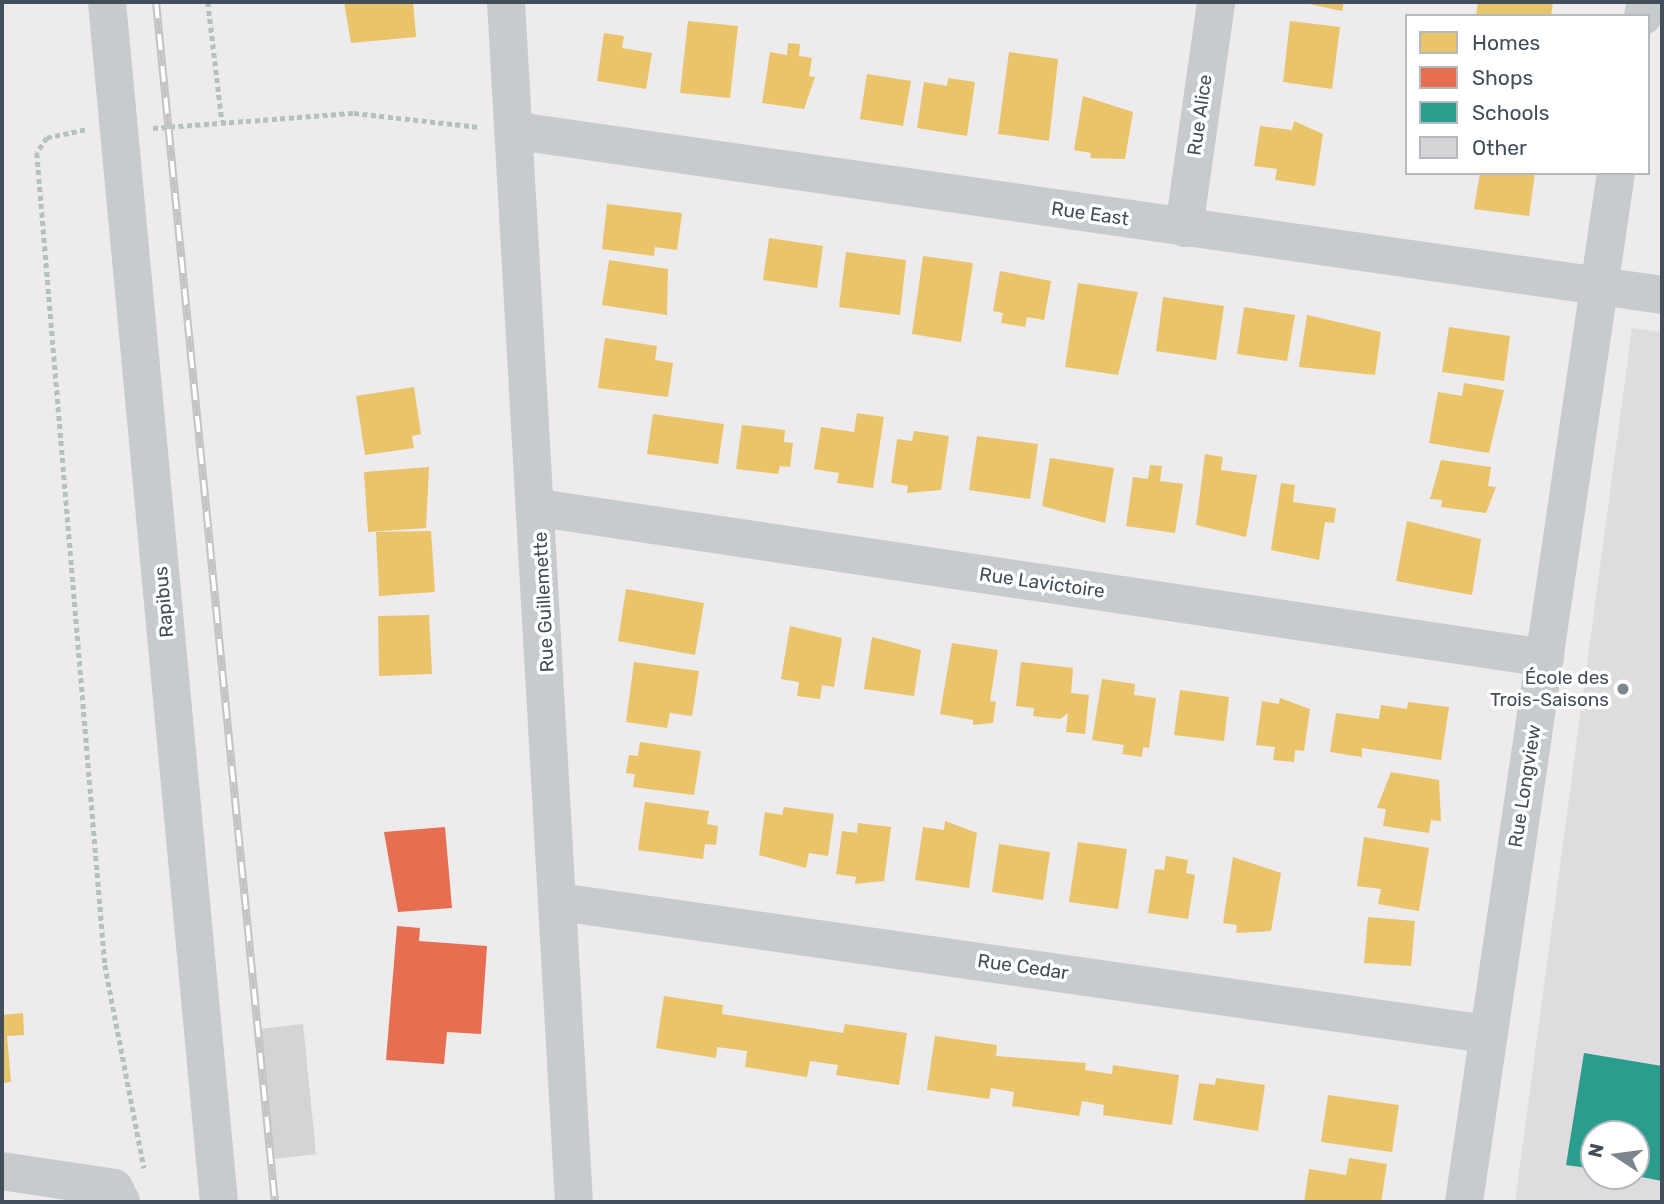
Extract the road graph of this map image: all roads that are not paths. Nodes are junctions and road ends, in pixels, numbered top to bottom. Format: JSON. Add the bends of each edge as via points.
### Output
{"nodes":[{"id":1,"x":107,"y":2,"type":"edge"},
{"id":2,"x":506,"y":2,"type":"edge"},
{"id":3,"x":1216,"y":2,"type":"edge"},
{"id":4,"x":517,"y":131,"type":"junction"},
{"id":5,"x":1616,"y":175,"type":"edge"},
{"id":6,"x":1184,"y":228,"type":"junction"},
{"id":7,"x":1595,"y":286,"type":"junction"},
{"id":8,"x":1662,"y":295,"type":"edge"},
{"id":9,"x":539,"y":508,"type":"junction"},
{"id":10,"x":1545,"y":658,"type":"junction"},
{"id":11,"x":559,"y":902,"type":"junction"},
{"id":12,"x":1486,"y":1034,"type":"junction"},
{"id":13,"x":2,"y":1171,"type":"edge"},
{"id":14,"x":133,"y":1188,"type":"edge"},
{"id":15,"x":219,"y":1202,"type":"edge"},
{"id":16,"x":574,"y":1202,"type":"edge"},
{"id":17,"x":1464,"y":1202,"type":"edge"}],
"edges":[{"from":1,"to":15,"type":"street","name":"Rapibus"},
{"from":2,"to":4,"type":"street","name":"Rue Guillemette"},
{"from":3,"to":6,"type":"street","name":"Rue Alice"},
{"from":4,"to":6,"type":"street","name":"Rue East"},
{"from":4,"to":9,"type":"street","name":"Rue Guillemette"},
{"from":5,"to":7,"type":"street","name":"Rue Longview"},
{"from":6,"to":7,"type":"street","name":"Rue East"},
{"from":7,"to":8,"type":"street","name":"Rue East"},
{"from":7,"to":10,"type":"street","name":"Rue Longview"},
{"from":9,"to":10,"type":"street","name":"Rue Lavictoire"},
{"from":9,"to":11,"type":"street","name":"Rue Guillemette"},
{"from":10,"to":12,"type":"street","name":"Rue Longview"},
{"from":11,"to":12,"type":"street","name":"Rue Cedar"},
{"from":11,"to":16,"type":"street","name":"Rue Guillemette"},
{"from":12,"to":17,"type":"street","name":"Rue Longview"},
{"from":13,"to":14,"type":"street"}]}
